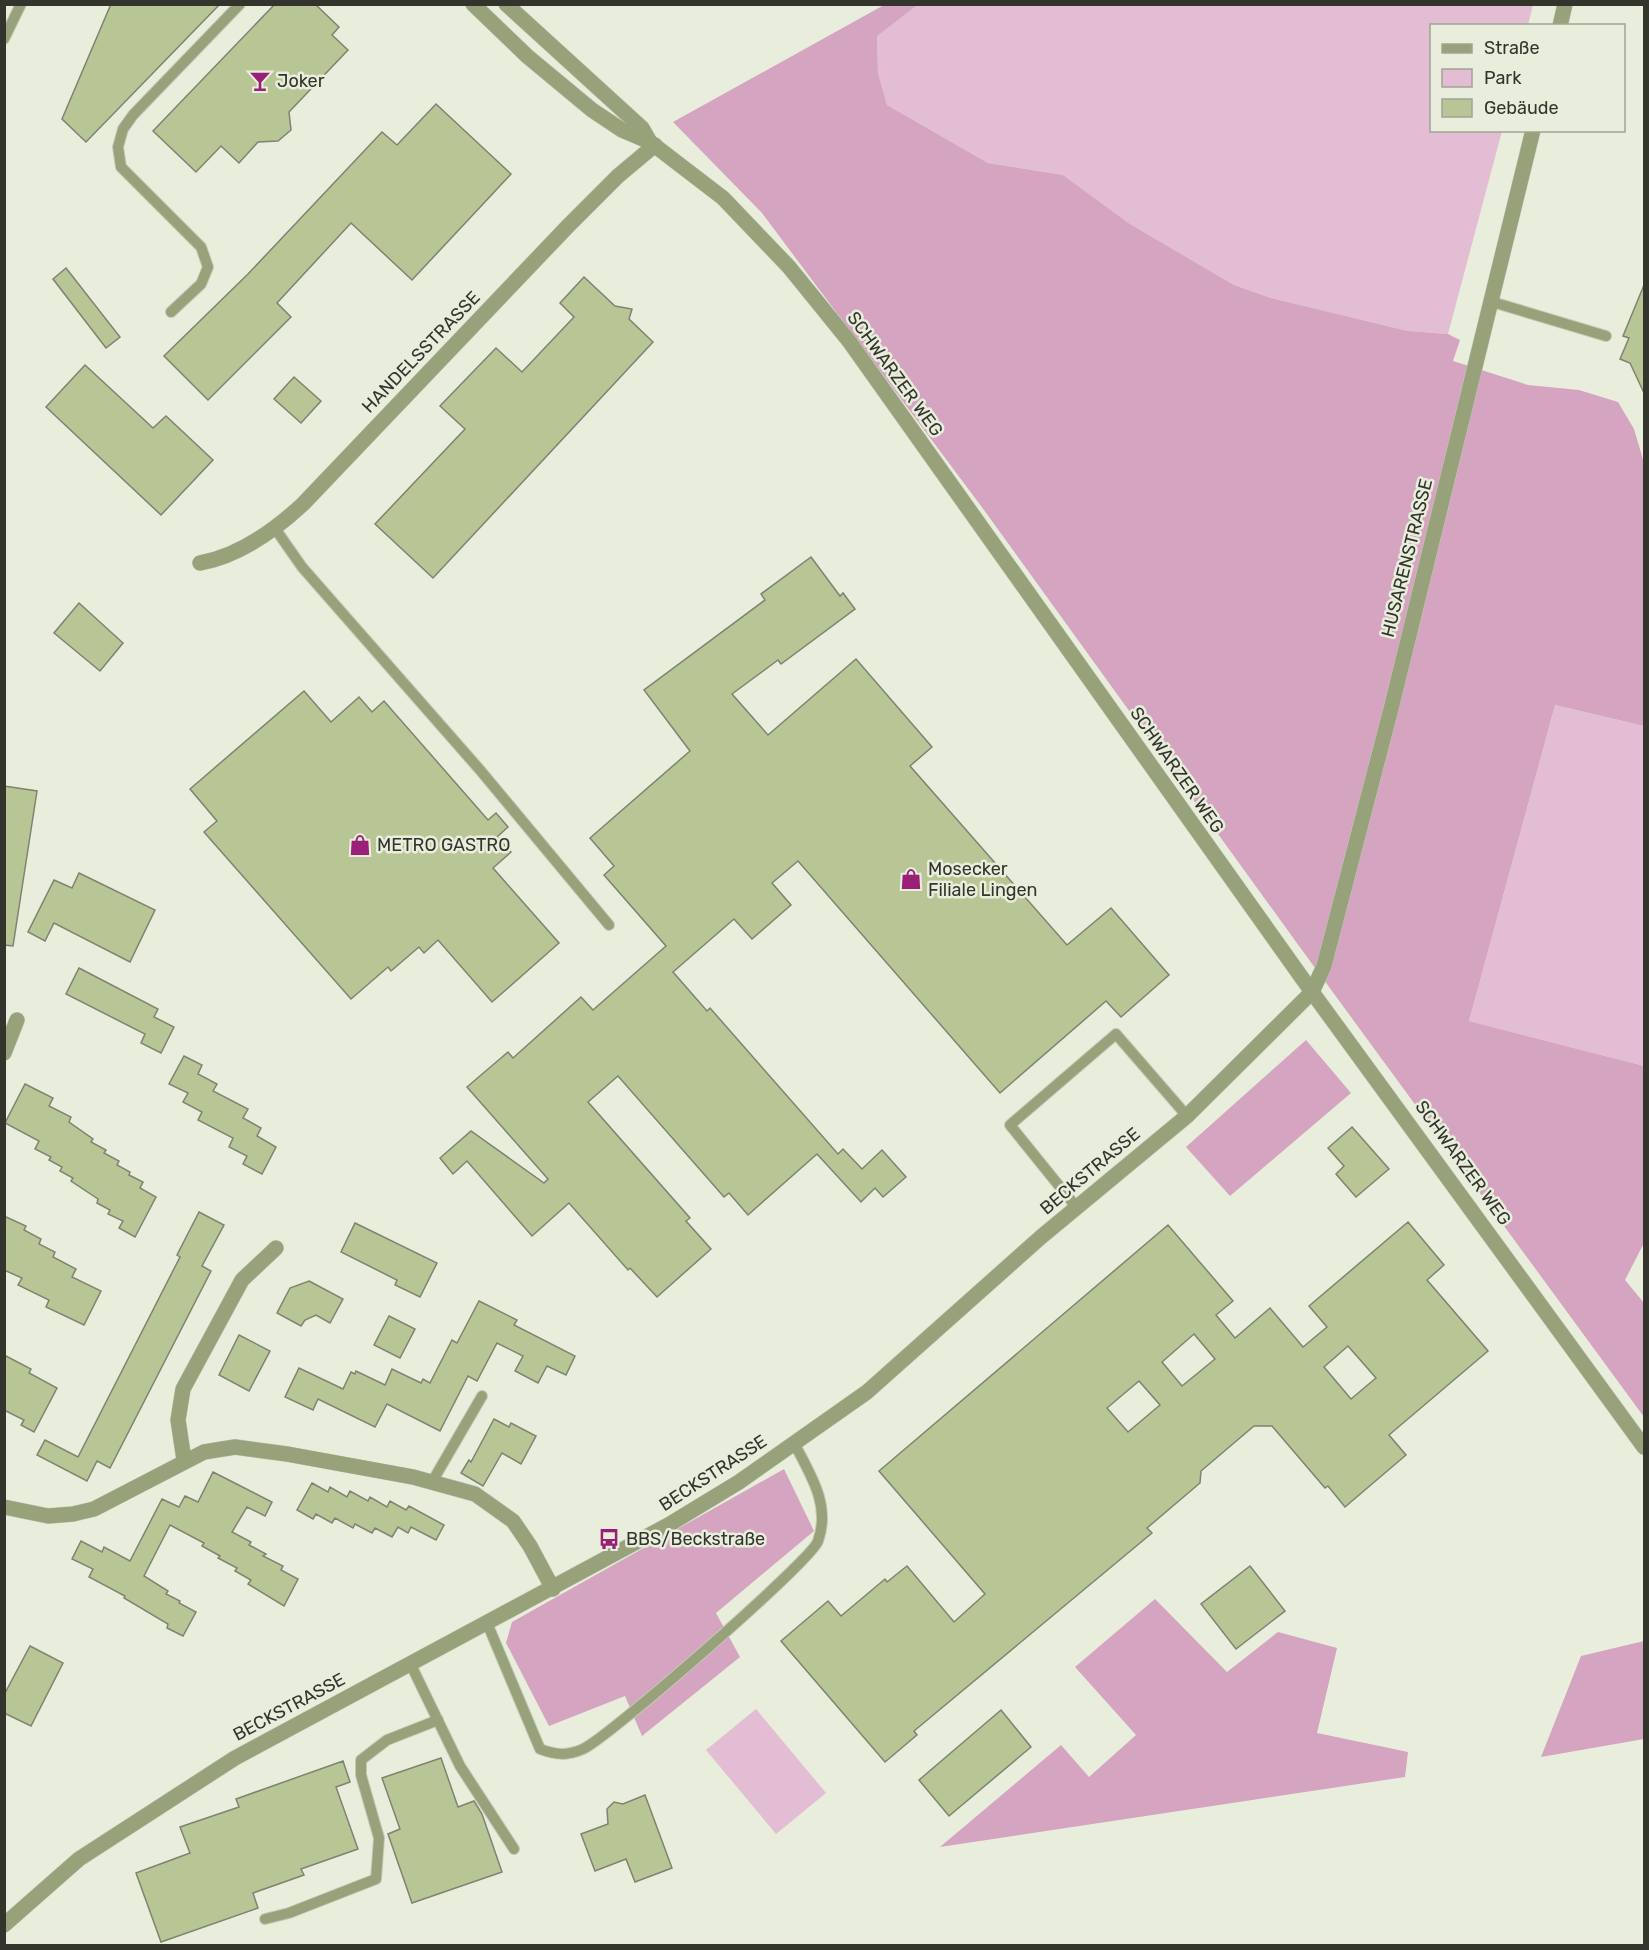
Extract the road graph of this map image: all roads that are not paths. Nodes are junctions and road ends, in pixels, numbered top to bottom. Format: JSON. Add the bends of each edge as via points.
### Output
{"nodes":[{"id":1,"x":21,"y":4,"type":"edge"},
{"id":2,"x":240,"y":4,"type":"edge"},
{"id":3,"x":473,"y":4,"type":"edge"},
{"id":4,"x":506,"y":4,"type":"edge"},
{"id":5,"x":1565,"y":4,"type":"edge"},
{"id":6,"x":1560,"y":24,"type":"edge"},
{"id":7,"x":4,"y":39,"type":"edge"},
{"id":8,"x":1532,"y":132,"type":"edge"},
{"id":9,"x":652,"y":144,"type":"junction"},
{"id":10,"x":1489,"y":301,"type":"junction"},
{"id":11,"x":171,"y":312,"type":"dead end"},
{"id":12,"x":1606,"y":336,"type":"dead end"},
{"id":13,"x":274,"y":526,"type":"junction"},
{"id":14,"x":200,"y":562,"type":"dead end"},
{"id":15,"x":609,"y":925,"type":"dead end"},
{"id":16,"x":1312,"y":992,"type":"junction"},
{"id":17,"x":17,"y":1020,"type":"dead end"},
{"id":18,"x":4,"y":1053,"type":"edge"},
{"id":19,"x":1187,"y":1116,"type":"junction"},
{"id":20,"x":1077,"y":1208,"type":"junction"},
{"id":21,"x":276,"y":1248,"type":"dead end"},
{"id":22,"x":482,"y":1396,"type":"dead end"},
{"id":23,"x":1642,"y":1439,"type":"edge"},
{"id":24,"x":794,"y":1443,"type":"junction"},
{"id":25,"x":184,"y":1460,"type":"junction"},
{"id":26,"x":432,"y":1482,"type":"junction"},
{"id":27,"x":4,"y":1507,"type":"edge"},
{"id":28,"x":553,"y":1589,"type":"junction"},
{"id":29,"x":487,"y":1623,"type":"junction"},
{"id":30,"x":410,"y":1663,"type":"junction"},
{"id":31,"x":438,"y":1720,"type":"junction"},
{"id":32,"x":514,"y":1849,"type":"dead end"},
{"id":33,"x":265,"y":1919,"type":"dead end"},
{"id":34,"x":4,"y":1925,"type":"edge"}],
"edges":[{"from":1,"to":7,"type":"lane"},
{"from":2,"to":11,"type":"lane","via":[[133,115],[123,129],[118,147],[121,167],[201,247],[208,267],[201,284]]},
{"from":3,"to":9,"type":"street","name":"SCHWARZER WEG","via":[[592,110]]},
{"from":4,"to":9,"type":"street","name":"SCHWARZER WEG","via":[[642,128]]},
{"from":5,"to":6,"type":"street"},
{"from":8,"to":10,"type":"street","name":"HUSARENSTRASSE"},
{"from":9,"to":13,"type":"street","name":"HANDELSSTRASSE","via":[[568,226],[303,504]]},
{"from":9,"to":16,"type":"street","name":"SCHWARZER WEG","via":[[723,198],[789,267],[849,341]]},
{"from":10,"to":12,"type":"lane"},
{"from":10,"to":16,"type":"street","name":"HUSARENSTRASSE","via":[[1391,709],[1324,966]]},
{"from":13,"to":14,"type":"street","name":"HANDELSSTRASSE","via":[[220,559]]},
{"from":13,"to":15,"type":"lane","via":[[302,567]]},
{"from":16,"to":19,"type":"street","name":"BECKSTRASSE"},
{"from":16,"to":23,"type":"street","name":"SCHWARZER WEG"},
{"from":17,"to":18,"type":"street"},
{"from":19,"to":20,"type":"street","name":"BECKSTRASSE"},
{"from":19,"to":20,"type":"lane","via":[[1116,1034],[1011,1125]]},
{"from":20,"to":24,"type":"street","name":"BECKSTRASSE","via":[[867,1392]]},
{"from":21,"to":25,"type":"street","via":[[242,1280],[183,1389],[178,1420]]},
{"from":22,"to":26,"type":"lane"},
{"from":24,"to":28,"type":"street","name":"BECKSTRASSE","via":[[670,1524]]},
{"from":24,"to":29,"type":"lane","via":[[818,1488],[823,1518],[818,1544],[622,1722],[584,1749],[558,1756],[540,1749]]},
{"from":25,"to":26,"type":"street","via":[[235,1447]]},
{"from":25,"to":27,"type":"street","via":[[94,1509],[48,1516]]},
{"from":26,"to":28,"type":"street","via":[[474,1494],[513,1521]]},
{"from":28,"to":29,"type":"street","name":"BECKSTRASSE"},
{"from":29,"to":30,"type":"street","name":"BECKSTRASSE"},
{"from":30,"to":31,"type":"lane"},
{"from":30,"to":34,"type":"street","name":"BECKSTRASSE","via":[[236,1758],[153,1810],[80,1859]]},
{"from":31,"to":32,"type":"lane","via":[[460,1766]]},
{"from":31,"to":33,"type":"lane","via":[[387,1740],[361,1761],[361,1775],[379,1838],[376,1879]]}]}
